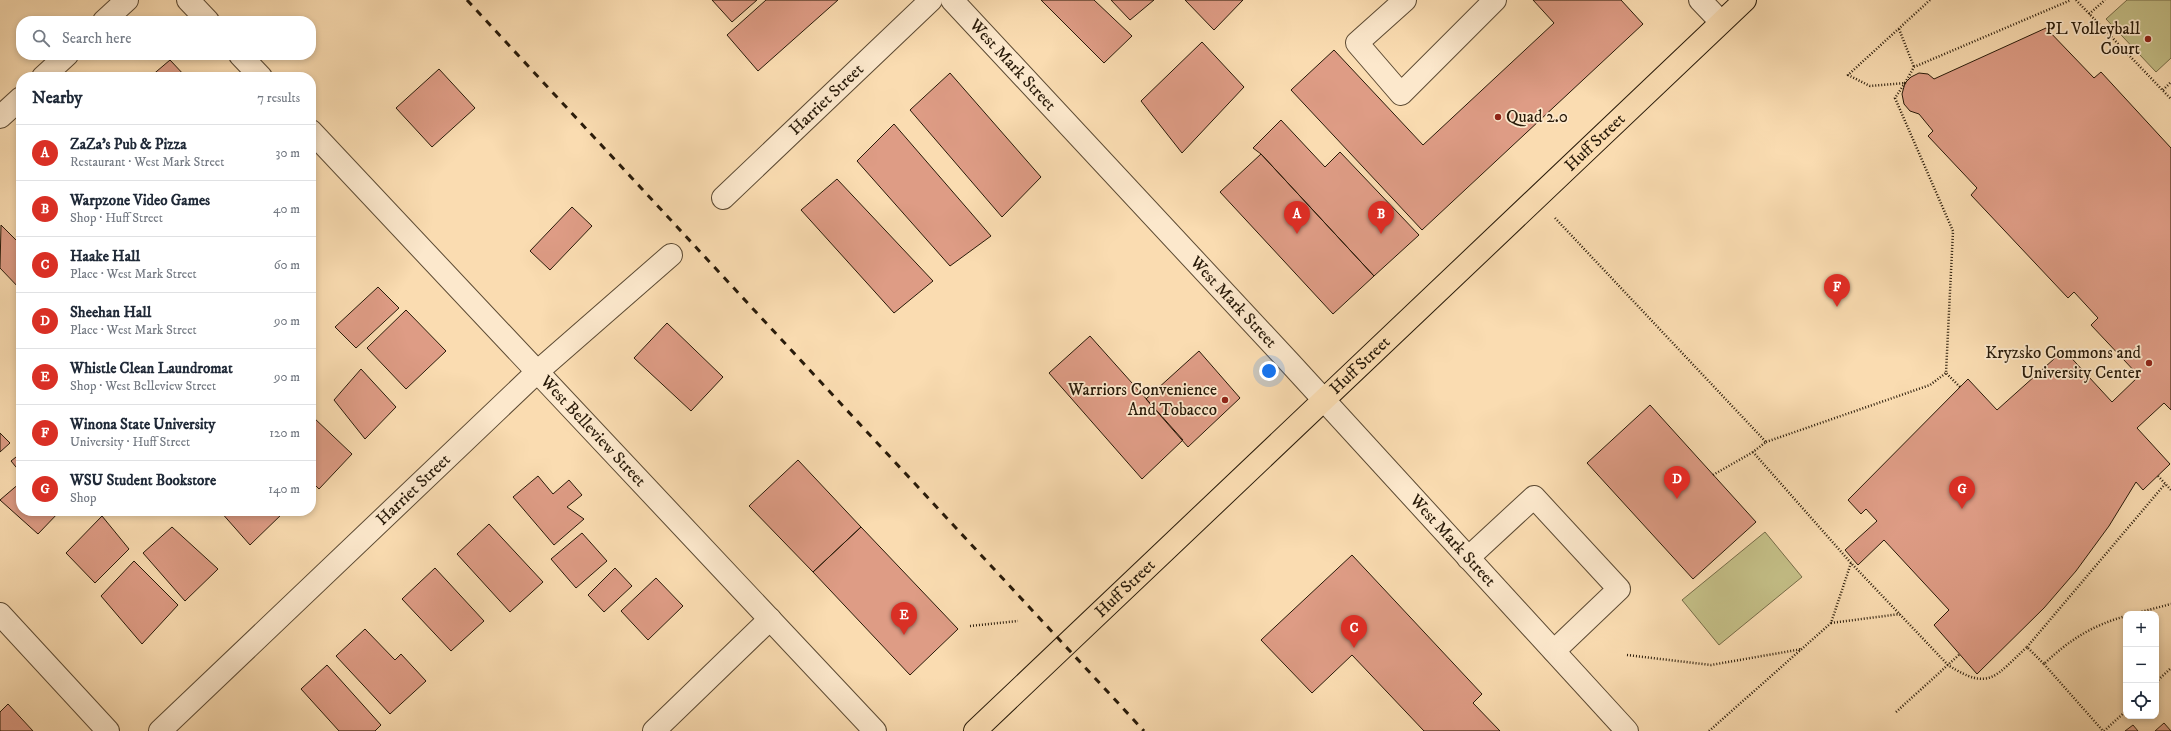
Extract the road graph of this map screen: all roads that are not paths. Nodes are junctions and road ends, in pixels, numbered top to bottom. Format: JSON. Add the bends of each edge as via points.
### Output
{"nodes":[{"id":1,"x":127,"y":0,"type":"edge"},
{"id":2,"x":188,"y":0,"type":"edge"},
{"id":3,"x":931,"y":0,"type":"edge"},
{"id":4,"x":952,"y":0,"type":"edge"},
{"id":5,"x":1405,"y":0,"type":"edge"},
{"id":6,"x":1495,"y":0,"type":"edge"},
{"id":7,"x":1700,"y":0,"type":"edge"},
{"id":8,"x":1745,"y":0,"type":"edge"},
{"id":9,"x":109,"y":16,"type":"edge"},
{"id":10,"x":203,"y":16,"type":"edge"},
{"id":11,"x":1721,"y":22,"type":"junction"},
{"id":12,"x":62,"y":60,"type":"edge"},
{"id":13,"x":245,"y":60,"type":"edge"},
{"id":14,"x":48,"y":72,"type":"edge"},
{"id":15,"x":256,"y":72,"type":"edge"},
{"id":16,"x":16,"y":103,"type":"edge"},
{"id":17,"x":0,"y":117,"type":"edge"},
{"id":18,"x":316,"y":136,"type":"edge"},
{"id":19,"x":723,"y":198,"type":"dead end"},
{"id":20,"x":671,"y":255,"type":"dead end"},
{"id":21,"x":538,"y":372,"type":"junction"},
{"id":22,"x":1323,"y":400,"type":"junction"},
{"id":23,"x":1468,"y":558,"type":"junction"},
{"id":24,"x":0,"y":614,"type":"edge"},
{"id":25,"x":770,"y":619,"type":"junction"},
{"id":26,"x":1554,"y":651,"type":"junction"},
{"id":27,"x":108,"y":731,"type":"edge"},
{"id":28,"x":160,"y":731,"type":"edge"},
{"id":29,"x":654,"y":731,"type":"edge"},
{"id":30,"x":875,"y":731,"type":"edge"},
{"id":31,"x":975,"y":731,"type":"edge"},
{"id":32,"x":1627,"y":731,"type":"edge"}],
"edges":[{"from":1,"to":9,"type":"street"},
{"from":2,"to":10,"type":"street"},
{"from":3,"to":19,"type":"street","name":"Harriet Street"},
{"from":4,"to":22,"type":"street","name":"West Mark Street"},
{"from":5,"to":6,"type":"street","via":[[1357,43],[1401,94]]},
{"from":7,"to":11,"type":"street"},
{"from":8,"to":11,"type":"main road","name":"Huff Street"},
{"from":11,"to":22,"type":"main road","name":"Huff Street"},
{"from":12,"to":14,"type":"street"},
{"from":13,"to":15,"type":"street"},
{"from":16,"to":17,"type":"street"},
{"from":18,"to":21,"type":"street","name":"West Belleview Street"},
{"from":20,"to":21,"type":"street","name":"Harriet Street"},
{"from":21,"to":25,"type":"street","name":"West Belleview Street"},
{"from":21,"to":28,"type":"street","name":"Harriet Street"},
{"from":22,"to":23,"type":"street","name":"West Mark Street"},
{"from":22,"to":31,"type":"main road","name":"Huff Street"},
{"from":23,"to":26,"type":"street","name":"West Mark Street"},
{"from":23,"to":26,"type":"street","via":[[1534,497],[1620,589]]},
{"from":24,"to":27,"type":"street"},
{"from":25,"to":29,"type":"street"},
{"from":25,"to":30,"type":"street","name":"West Belleview Street"},
{"from":26,"to":32,"type":"street","name":"West Mark Street"}]}
